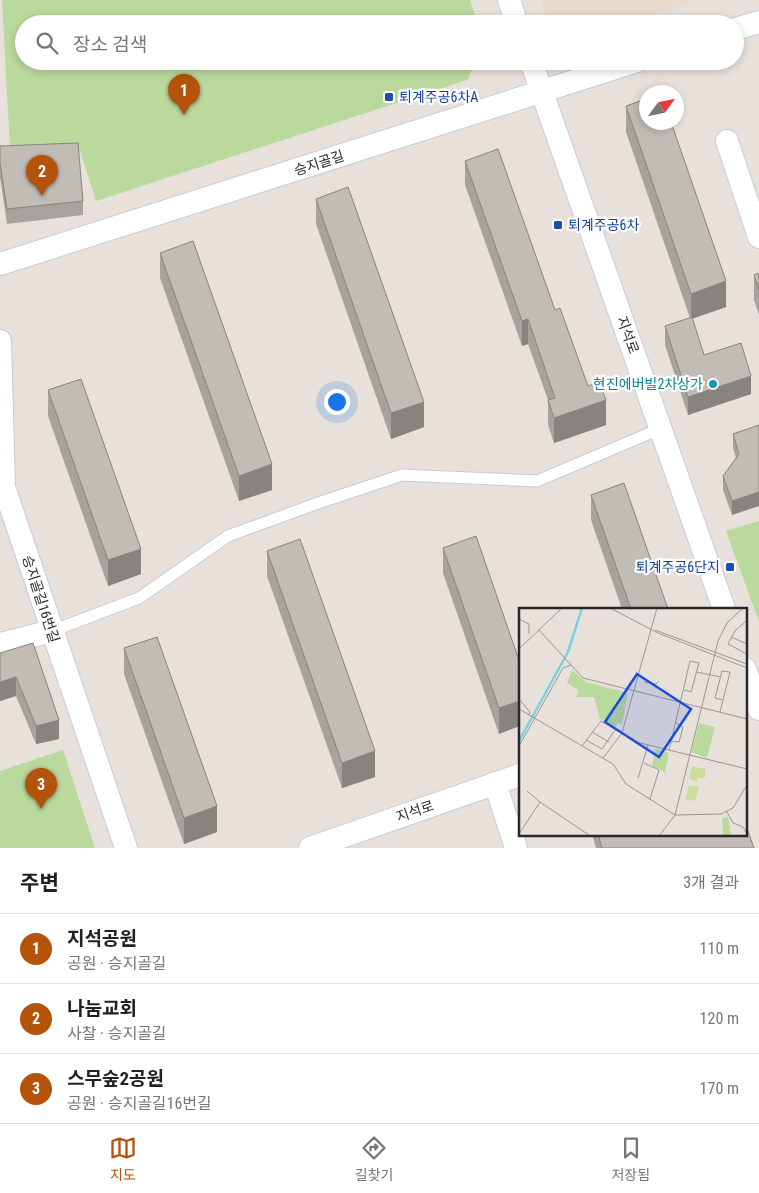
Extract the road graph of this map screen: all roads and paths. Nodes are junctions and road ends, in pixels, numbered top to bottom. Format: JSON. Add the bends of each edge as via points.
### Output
{"nodes":[{"id":1,"x":509,"y":0,"type":"edge"},
{"id":2,"x":514,"y":15,"type":"edge"},
{"id":3,"x":759,"y":22,"type":"edge"},
{"id":4,"x":744,"y":26,"type":"edge"},
{"id":5,"x":534,"y":70,"type":"edge"},
{"id":6,"x":609,"y":70,"type":"edge"},
{"id":7,"x":542,"y":92,"type":"junction"},
{"id":8,"x":727,"y":141,"type":"dead end"},
{"id":9,"x":759,"y":237,"type":"edge"},
{"id":10,"x":0,"y":264,"type":"edge"},
{"id":11,"x":0,"y":341,"type":"edge"},
{"id":12,"x":662,"y":428,"type":"junction"},
{"id":13,"x":724,"y":608,"type":"edge"},
{"id":14,"x":52,"y":631,"type":"junction"},
{"id":15,"x":0,"y":644,"type":"edge"},
{"id":16,"x":746,"y":672,"type":"edge"},
{"id":17,"x":754,"y":700,"type":"edge"},
{"id":18,"x":519,"y":775,"type":"edge"},
{"id":19,"x":495,"y":783,"type":"junction"},
{"id":20,"x":126,"y":848,"type":"edge"},
{"id":21,"x":310,"y":848,"type":"edge"},
{"id":22,"x":516,"y":848,"type":"edge"}],
"edges":[{"from":1,"to":2,"type":"street"},
{"from":3,"to":4,"type":"street"},
{"from":5,"to":7,"type":"street","name":"지석로"},
{"from":6,"to":7,"type":"street","name":"승지골길"},
{"from":7,"to":10,"type":"street","name":"승지골길"},
{"from":7,"to":12,"type":"street","name":"지석로"},
{"from":8,"to":9,"type":"street"},
{"from":11,"to":14,"type":"street","name":"승지골길16번길","via":[[4,487]]},
{"from":12,"to":13,"type":"street","name":"지석로"},
{"from":12,"to":14,"type":"lane","via":[[537,481],[402,475],[228,536],[139,598]]},
{"from":14,"to":15,"type":"street"},
{"from":14,"to":20,"type":"street","name":"승지골길16번길"},
{"from":16,"to":17,"type":"street"},
{"from":18,"to":19,"type":"street","name":"지석로"},
{"from":19,"to":21,"type":"street","name":"지석로"},
{"from":19,"to":22,"type":"street"}]}
